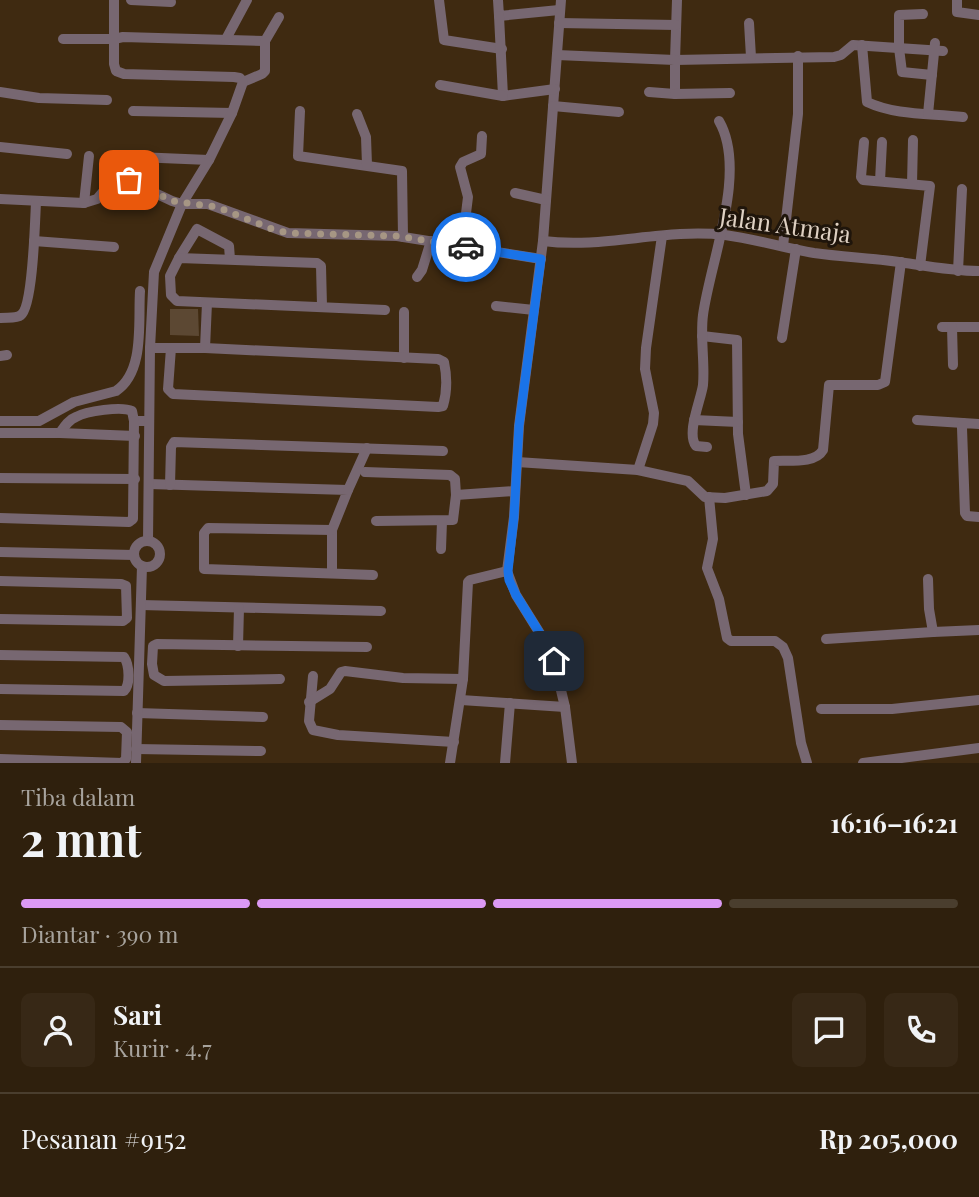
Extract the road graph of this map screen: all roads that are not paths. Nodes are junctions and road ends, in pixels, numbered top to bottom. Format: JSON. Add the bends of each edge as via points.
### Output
{"nodes":[{"id":1,"x":114,"y":0,"type":"edge"},
{"id":2,"x":131,"y":0,"type":"edge"},
{"id":3,"x":247,"y":0,"type":"edge"},
{"id":4,"x":439,"y":0,"type":"edge"},
{"id":5,"x":498,"y":0,"type":"edge"},
{"id":6,"x":677,"y":0,"type":"edge"},
{"id":7,"x":957,"y":0,"type":"edge"},
{"id":8,"x":171,"y":2,"type":"dead end"},
{"id":9,"x":560,"y":5,"type":"edge"},
{"id":10,"x":923,"y":14,"type":"dead end"},
{"id":11,"x":979,"y":15,"type":"edge"},
{"id":12,"x":499,"y":16,"type":"junction"},
{"id":13,"x":279,"y":17,"type":"dead end"},
{"id":14,"x":559,"y":23,"type":"junction"},
{"id":15,"x":749,"y":23,"type":"dead end"},
{"id":16,"x":676,"y":25,"type":"junction"},
{"id":17,"x":63,"y":39,"type":"dead end"},
{"id":18,"x":226,"y":39,"type":"junction"},
{"id":19,"x":114,"y":40,"type":"junction"},
{"id":20,"x":264,"y":41,"type":"junction"},
{"id":21,"x":862,"y":44,"type":"junction"},
{"id":22,"x":899,"y":48,"type":"junction"},
{"id":23,"x":502,"y":49,"type":"junction"},
{"id":24,"x":557,"y":55,"type":"junction"},
{"id":25,"x":798,"y":56,"type":"junction"},
{"id":26,"x":751,"y":57,"type":"junction"},
{"id":27,"x":675,"y":60,"type":"junction"},
{"id":28,"x":932,"y":75,"type":"junction"},
{"id":29,"x":243,"y":82,"type":"junction"},
{"id":30,"x":440,"y":85,"type":"dead end"},
{"id":31,"x":555,"y":89,"type":"junction"},
{"id":32,"x":0,"y":92,"type":"edge"},
{"id":33,"x":649,"y":92,"type":"dead end"},
{"id":34,"x":730,"y":93,"type":"dead end"},
{"id":35,"x":675,"y":94,"type":"junction"},
{"id":36,"x":503,"y":96,"type":"junction"},
{"id":37,"x":107,"y":100,"type":"dead end"},
{"id":38,"x":553,"y":106,"type":"junction"},
{"id":39,"x":133,"y":111,"type":"dead end"},
{"id":40,"x":300,"y":111,"type":"dead end"},
{"id":41,"x":620,"y":112,"type":"dead end"},
{"id":42,"x":232,"y":113,"type":"junction"},
{"id":43,"x":357,"y":114,"type":"dead end"},
{"id":44,"x":928,"y":114,"type":"junction"},
{"id":45,"x":963,"y":117,"type":"dead end"},
{"id":46,"x":719,"y":121,"type":"dead end"},
{"id":47,"x":482,"y":136,"type":"dead end"},
{"id":48,"x":913,"y":140,"type":"dead end"},
{"id":49,"x":864,"y":142,"type":"dead end"},
{"id":50,"x":881,"y":142,"type":"dead end"},
{"id":51,"x":0,"y":147,"type":"edge"},
{"id":52,"x":67,"y":154,"type":"dead end"},
{"id":53,"x":89,"y":156,"type":"dead end"},
{"id":54,"x":113,"y":156,"type":"dead end"},
{"id":55,"x":209,"y":160,"type":"junction"},
{"id":56,"x":367,"y":165,"type":"junction"},
{"id":57,"x":880,"y":181,"type":"junction"},
{"id":58,"x":912,"y":184,"type":"junction"},
{"id":59,"x":962,"y":189,"type":"dead end"},
{"id":60,"x":515,"y":193,"type":"dead end"},
{"id":61,"x":0,"y":199,"type":"edge"},
{"id":62,"x":546,"y":200,"type":"junction"},
{"id":63,"x":36,"y":202,"type":"junction"},
{"id":64,"x":84,"y":203,"type":"junction"},
{"id":65,"x":182,"y":204,"type":"junction"},
{"id":66,"x":723,"y":235,"type":"junction"},
{"id":67,"x":662,"y":236,"type":"junction"},
{"id":68,"x":403,"y":237,"type":"junction"},
{"id":69,"x":34,"y":241,"type":"junction"},
{"id":70,"x":431,"y":241,"type":"junction"},
{"id":71,"x":543,"y":241,"type":"junction"},
{"id":72,"x":463,"y":246,"type":"junction"},
{"id":73,"x":783,"y":246,"type":"junction"},
{"id":74,"x":114,"y":247,"type":"dead end"},
{"id":75,"x":796,"y":249,"type":"junction"},
{"id":76,"x":178,"y":258,"type":"junction"},
{"id":77,"x":230,"y":259,"type":"junction"},
{"id":78,"x":541,"y":259,"type":"junction"},
{"id":79,"x":901,"y":262,"type":"junction"},
{"id":80,"x":920,"y":266,"type":"junction"},
{"id":81,"x":958,"y":271,"type":"junction"},
{"id":82,"x":979,"y":271,"type":"edge"},
{"id":83,"x":417,"y":277,"type":"dead end"},
{"id":84,"x":140,"y":291,"type":"dead end"},
{"id":85,"x":207,"y":303,"type":"junction"},
{"id":86,"x":322,"y":306,"type":"junction"},
{"id":87,"x":496,"y":306,"type":"dead end"},
{"id":88,"x":384,"y":310,"type":"dead end"},
{"id":89,"x":534,"y":310,"type":"junction"},
{"id":90,"x":404,"y":312,"type":"dead end"},
{"id":91,"x":0,"y":318,"type":"edge"},
{"id":92,"x":979,"y":327,"type":"edge"},
{"id":93,"x":702,"y":336,"type":"junction"},
{"id":94,"x":782,"y":338,"type":"dead end"},
{"id":95,"x":150,"y":348,"type":"junction"},
{"id":96,"x":171,"y":348,"type":"junction"},
{"id":97,"x":205,"y":348,"type":"junction"},
{"id":98,"x":404,"y":358,"type":"junction"},
{"id":99,"x":953,"y":365,"type":"dead end"},
{"id":100,"x":695,"y":420,"type":"junction"},
{"id":101,"x":917,"y":420,"type":"dead end"},
{"id":102,"x":0,"y":421,"type":"edge"},
{"id":103,"x":134,"y":421,"type":"junction"},
{"id":104,"x":149,"y":421,"type":"junction"},
{"id":105,"x":738,"y":422,"type":"junction"},
{"id":106,"x":963,"y":423,"type":"junction"},
{"id":107,"x":979,"y":424,"type":"edge"},
{"id":108,"x":0,"y":433,"type":"edge"},
{"id":109,"x":60,"y":433,"type":"junction"},
{"id":110,"x":135,"y":436,"type":"junction"},
{"id":111,"x":707,"y":447,"type":"dead end"},
{"id":112,"x":367,"y":448,"type":"junction"},
{"id":113,"x":443,"y":451,"type":"dead end"},
{"id":114,"x":517,"y":461,"type":"junction"},
{"id":115,"x":638,"y":470,"type":"junction"},
{"id":116,"x":365,"y":472,"type":"dead end"},
{"id":117,"x":0,"y":478,"type":"edge"},
{"id":118,"x":135,"y":480,"type":"junction"},
{"id":119,"x":149,"y":484,"type":"junction"},
{"id":120,"x":170,"y":485,"type":"junction"},
{"id":121,"x":348,"y":490,"type":"junction"},
{"id":122,"x":515,"y":491,"type":"junction"},
{"id":123,"x":456,"y":495,"type":"junction"},
{"id":124,"x":746,"y":495,"type":"junction"},
{"id":125,"x":709,"y":497,"type":"junction"},
{"id":126,"x":979,"y":517,"type":"edge"},
{"id":127,"x":0,"y":518,"type":"edge"},
{"id":128,"x":376,"y":521,"type":"dead end"},
{"id":129,"x":442,"y":521,"type":"junction"},
{"id":130,"x":332,"y":530,"type":"junction"},
{"id":131,"x":148,"y":541,"type":"junction"},
{"id":132,"x":441,"y":549,"type":"dead end"},
{"id":133,"x":0,"y":552,"type":"edge"},
{"id":134,"x":134,"y":555,"type":"junction"},
{"id":135,"x":142,"y":566,"type":"junction"},
{"id":136,"x":508,"y":571,"type":"junction"},
{"id":137,"x":332,"y":572,"type":"junction"},
{"id":138,"x":373,"y":575,"type":"dead end"},
{"id":139,"x":928,"y":579,"type":"dead end"},
{"id":140,"x":0,"y":581,"type":"edge"},
{"id":141,"x":141,"y":605,"type":"junction"},
{"id":142,"x":239,"y":608,"type":"junction"},
{"id":143,"x":381,"y":611,"type":"dead end"},
{"id":144,"x":0,"y":619,"type":"edge"},
{"id":145,"x":979,"y":630,"type":"edge"},
{"id":146,"x":933,"y":632,"type":"junction"},
{"id":147,"x":826,"y":639,"type":"dead end"},
{"id":148,"x":238,"y":646,"type":"junction"},
{"id":149,"x":367,"y":647,"type":"dead end"},
{"id":150,"x":0,"y":655,"type":"edge"},
{"id":151,"x":313,"y":676,"type":"dead end"},
{"id":152,"x":279,"y":679,"type":"dead end"},
{"id":153,"x":463,"y":679,"type":"junction"},
{"id":154,"x":0,"y":689,"type":"edge"},
{"id":155,"x":461,"y":700,"type":"junction"},
{"id":156,"x":979,"y":700,"type":"edge"},
{"id":157,"x":309,"y":702,"type":"junction"},
{"id":158,"x":510,"y":703,"type":"junction"},
{"id":159,"x":565,"y":707,"type":"junction"},
{"id":160,"x":821,"y":709,"type":"dead end"},
{"id":161,"x":137,"y":713,"type":"junction"},
{"id":162,"x":263,"y":717,"type":"dead end"},
{"id":163,"x":0,"y":725,"type":"edge"},
{"id":164,"x":454,"y":742,"type":"junction"},
{"id":165,"x":979,"y":748,"type":"edge"},
{"id":166,"x":136,"y":749,"type":"junction"},
{"id":167,"x":261,"y":751,"type":"dead end"},
{"id":168,"x":0,"y":759,"type":"edge"},
{"id":169,"x":136,"y":763,"type":"edge"},
{"id":170,"x":450,"y":763,"type":"edge"},
{"id":171,"x":505,"y":763,"type":"edge"},
{"id":172,"x":572,"y":763,"type":"edge"},
{"id":173,"x":807,"y":763,"type":"edge"},
{"id":174,"x":863,"y":763,"type":"edge"}],
"edges":[{"from":1,"to":19,"type":"street"},
{"from":2,"to":8,"type":"street"},
{"from":3,"to":18,"type":"street"},
{"from":4,"to":23,"type":"street","via":[[444,40]]},
{"from":5,"to":12,"type":"street"},
{"from":6,"to":16,"type":"street"},
{"from":7,"to":11,"type":"street","via":[[957,12]]},
{"from":9,"to":12,"type":"street"},
{"from":9,"to":14,"type":"street"},
{"from":10,"to":22,"type":"street","via":[[900,15]]},
{"from":12,"to":23,"type":"street"},
{"from":13,"to":20,"type":"street"},
{"from":14,"to":16,"type":"street"},
{"from":14,"to":24,"type":"street"},
{"from":15,"to":26,"type":"street"},
{"from":16,"to":27,"type":"street"},
{"from":17,"to":19,"type":"street"},
{"from":18,"to":19,"type":"street"},
{"from":18,"to":20,"type":"street"},
{"from":19,"to":29,"type":"street","via":[[114,69],[120,73],[234,77]]},
{"from":20,"to":29,"type":"street","via":[[264,71]]},
{"from":21,"to":22,"type":"street"},
{"from":21,"to":25,"type":"street","via":[[850,46],[839,56]]},
{"from":21,"to":44,"type":"street","via":[[867,102]]},
{"from":22,"to":28,"type":"street","via":[[903,73]]},
{"from":22,"to":28,"type":"street","via":[[937,49]]},
{"from":23,"to":36,"type":"street"},
{"from":24,"to":27,"type":"street"},
{"from":24,"to":31,"type":"street"},
{"from":25,"to":26,"type":"street"},
{"from":25,"to":73,"type":"street","via":[[798,114]]},
{"from":26,"to":27,"type":"street"},
{"from":27,"to":35,"type":"street"},
{"from":28,"to":44,"type":"street"},
{"from":29,"to":42,"type":"street"},
{"from":30,"to":36,"type":"street"},
{"from":31,"to":36,"type":"street"},
{"from":31,"to":38,"type":"street"},
{"from":32,"to":37,"type":"street"},
{"from":33,"to":35,"type":"street"},
{"from":34,"to":35,"type":"street"},
{"from":38,"to":41,"type":"street"},
{"from":38,"to":62,"type":"street"},
{"from":39,"to":42,"type":"street"},
{"from":40,"to":56,"type":"street","via":[[298,156]]},
{"from":42,"to":55,"type":"street"},
{"from":43,"to":56,"type":"street","via":[[366,137]]},
{"from":44,"to":45,"type":"street"},
{"from":46,"to":66,"type":"street","via":[[728,149]]},
{"from":47,"to":72,"type":"street","via":[[481,154],[460,167],[468,197]]},
{"from":48,"to":58,"type":"street"},
{"from":49,"to":57,"type":"street","via":[[861,177]]},
{"from":50,"to":57,"type":"street"},
{"from":51,"to":52,"type":"street"},
{"from":53,"to":64,"type":"street"},
{"from":54,"to":55,"type":"street"},
{"from":55,"to":65,"type":"street"},
{"from":56,"to":68,"type":"street","via":[[402,171]]},
{"from":57,"to":58,"type":"street"},
{"from":58,"to":80,"type":"street","via":[[926,184],[931,190]]},
{"from":59,"to":81,"type":"street"},
{"from":60,"to":62,"type":"street"},
{"from":61,"to":63,"type":"street"},
{"from":62,"to":71,"type":"street"},
{"from":63,"to":64,"type":"street"},
{"from":63,"to":69,"type":"street"},
{"from":64,"to":65,"type":"street","via":[[97,199],[113,180],[123,178]]},
{"from":65,"to":68,"type":"street","via":[[217,207],[288,233]]},
{"from":65,"to":95,"type":"street","via":[[154,272]]},
{"from":66,"to":67,"type":"street","name":"Jalan Atmaja"},
{"from":66,"to":73,"type":"street","name":"Jalan Atmaja"},
{"from":66,"to":93,"type":"street"},
{"from":67,"to":71,"type":"street","name":"Jalan Atmaja","via":[[593,244]]},
{"from":67,"to":115,"type":"street","via":[[646,348],[653,424]]},
{"from":68,"to":70,"type":"street"},
{"from":69,"to":74,"type":"street"},
{"from":69,"to":91,"type":"street","via":[[24,314]]},
{"from":70,"to":72,"type":"street"},
{"from":70,"to":83,"type":"street"},
{"from":71,"to":78,"type":"street"},
{"from":72,"to":78,"type":"street"},
{"from":73,"to":75,"type":"street","name":"Jalan Atmaja"},
{"from":75,"to":79,"type":"street","name":"Jalan Atmaja"},
{"from":75,"to":94,"type":"street"},
{"from":76,"to":77,"type":"street"},
{"from":76,"to":77,"type":"street","via":[[197,229],[229,246]]},
{"from":76,"to":85,"type":"street","via":[[170,276],[171,295],[177,301]]},
{"from":77,"to":86,"type":"street","via":[[317,263],[321,266]]},
{"from":78,"to":89,"type":"street"},
{"from":79,"to":80,"type":"street","name":"Jalan Atmaja"},
{"from":79,"to":124,"type":"street","via":[[885,382],[878,386],[829,385],[820,456],[774,461],[771,488]]},
{"from":80,"to":81,"type":"street","name":"Jalan Atmaja"},
{"from":81,"to":82,"type":"street","name":"Jalan Atmaja"},
{"from":84,"to":102,"type":"street","via":[[137,356],[121,388],[74,402],[40,421]]},
{"from":85,"to":86,"type":"street"},
{"from":85,"to":97,"type":"street"},
{"from":86,"to":88,"type":"street"},
{"from":87,"to":89,"type":"street"},
{"from":89,"to":114,"type":"street"},
{"from":90,"to":98,"type":"street"},
{"from":92,"to":99,"type":"street","via":[[947,327]]},
{"from":93,"to":100,"type":"street","via":[[703,386]]},
{"from":93,"to":105,"type":"street","via":[[737,341]]},
{"from":95,"to":96,"type":"street"},
{"from":95,"to":104,"type":"street"},
{"from":96,"to":97,"type":"street"},
{"from":96,"to":98,"type":"street","via":[[169,389],[173,394],[443,405],[444,362]]},
{"from":97,"to":98,"type":"street"},
{"from":100,"to":105,"type":"street"},
{"from":100,"to":111,"type":"street","via":[[694,445]]},
{"from":101,"to":106,"type":"street"},
{"from":103,"to":104,"type":"street"},
{"from":103,"to":109,"type":"street","via":[[132,411],[125,408],[85,414],[70,420]]},
{"from":103,"to":110,"type":"street"},
{"from":104,"to":119,"type":"street"},
{"from":105,"to":124,"type":"street"},
{"from":106,"to":107,"type":"street"},
{"from":106,"to":126,"type":"street","via":[[965,513]]},
{"from":108,"to":109,"type":"street"},
{"from":109,"to":110,"type":"street"},
{"from":110,"to":118,"type":"street"},
{"from":112,"to":113,"type":"street"},
{"from":112,"to":120,"type":"street","via":[[174,442]]},
{"from":112,"to":121,"type":"street"},
{"from":114,"to":115,"type":"street"},
{"from":114,"to":122,"type":"street"},
{"from":115,"to":125,"type":"street","via":[[688,481]]},
{"from":116,"to":123,"type":"street","via":[[450,475],[456,479]]},
{"from":117,"to":118,"type":"street"},
{"from":118,"to":127,"type":"street","via":[[135,516],[130,522]]},
{"from":119,"to":120,"type":"street"},
{"from":119,"to":131,"type":"street"},
{"from":120,"to":121,"type":"street"},
{"from":121,"to":130,"type":"street"},
{"from":122,"to":123,"type":"street"},
{"from":122,"to":136,"type":"street"},
{"from":123,"to":129,"type":"street","via":[[454,519]]},
{"from":124,"to":125,"type":"street"},
{"from":125,"to":173,"type":"street","via":[[713,539],[707,568],[727,638],[775,641],[783,646]]},
{"from":128,"to":129,"type":"street"},
{"from":129,"to":132,"type":"street"},
{"from":130,"to":137,"type":"street"},
{"from":130,"to":137,"type":"street","via":[[208,528],[204,569]]},
{"from":131,"to":134,"type":"street","via":[[137,545]]},
{"from":131,"to":135,"type":"street","via":[[158,547],[160,555],[154,565]]},
{"from":133,"to":134,"type":"street"},
{"from":134,"to":135,"type":"street"},
{"from":135,"to":141,"type":"street"},
{"from":136,"to":153,"type":"street","via":[[468,582]]},
{"from":136,"to":159,"type":"street","via":[[516,595],[554,661]]},
{"from":137,"to":138,"type":"street"},
{"from":139,"to":146,"type":"street"},
{"from":140,"to":144,"type":"street","via":[[121,584],[128,592],[123,621]]},
{"from":141,"to":142,"type":"street"},
{"from":141,"to":161,"type":"street"},
{"from":142,"to":143,"type":"street"},
{"from":142,"to":148,"type":"street"},
{"from":145,"to":146,"type":"street"},
{"from":146,"to":147,"type":"street"},
{"from":148,"to":149,"type":"street"},
{"from":148,"to":152,"type":"street","via":[[155,645],[155,675],[164,681]]},
{"from":150,"to":154,"type":"street","via":[[124,657],[128,664],[124,691]]},
{"from":151,"to":157,"type":"street"},
{"from":153,"to":155,"type":"street"},
{"from":153,"to":157,"type":"street","via":[[345,671],[327,692]]},
{"from":155,"to":158,"type":"street"},
{"from":155,"to":164,"type":"street"},
{"from":156,"to":160,"type":"street","via":[[892,709]]},
{"from":157,"to":164,"type":"street","via":[[309,724],[318,732]]},
{"from":158,"to":159,"type":"street"},
{"from":158,"to":171,"type":"street"},
{"from":159,"to":172,"type":"street"},
{"from":161,"to":162,"type":"street"},
{"from":161,"to":166,"type":"street"},
{"from":163,"to":168,"type":"street","via":[[121,727],[127,732],[122,763]]},
{"from":164,"to":170,"type":"street"},
{"from":165,"to":174,"type":"street"},
{"from":166,"to":167,"type":"street"},
{"from":166,"to":169,"type":"street"}]}
